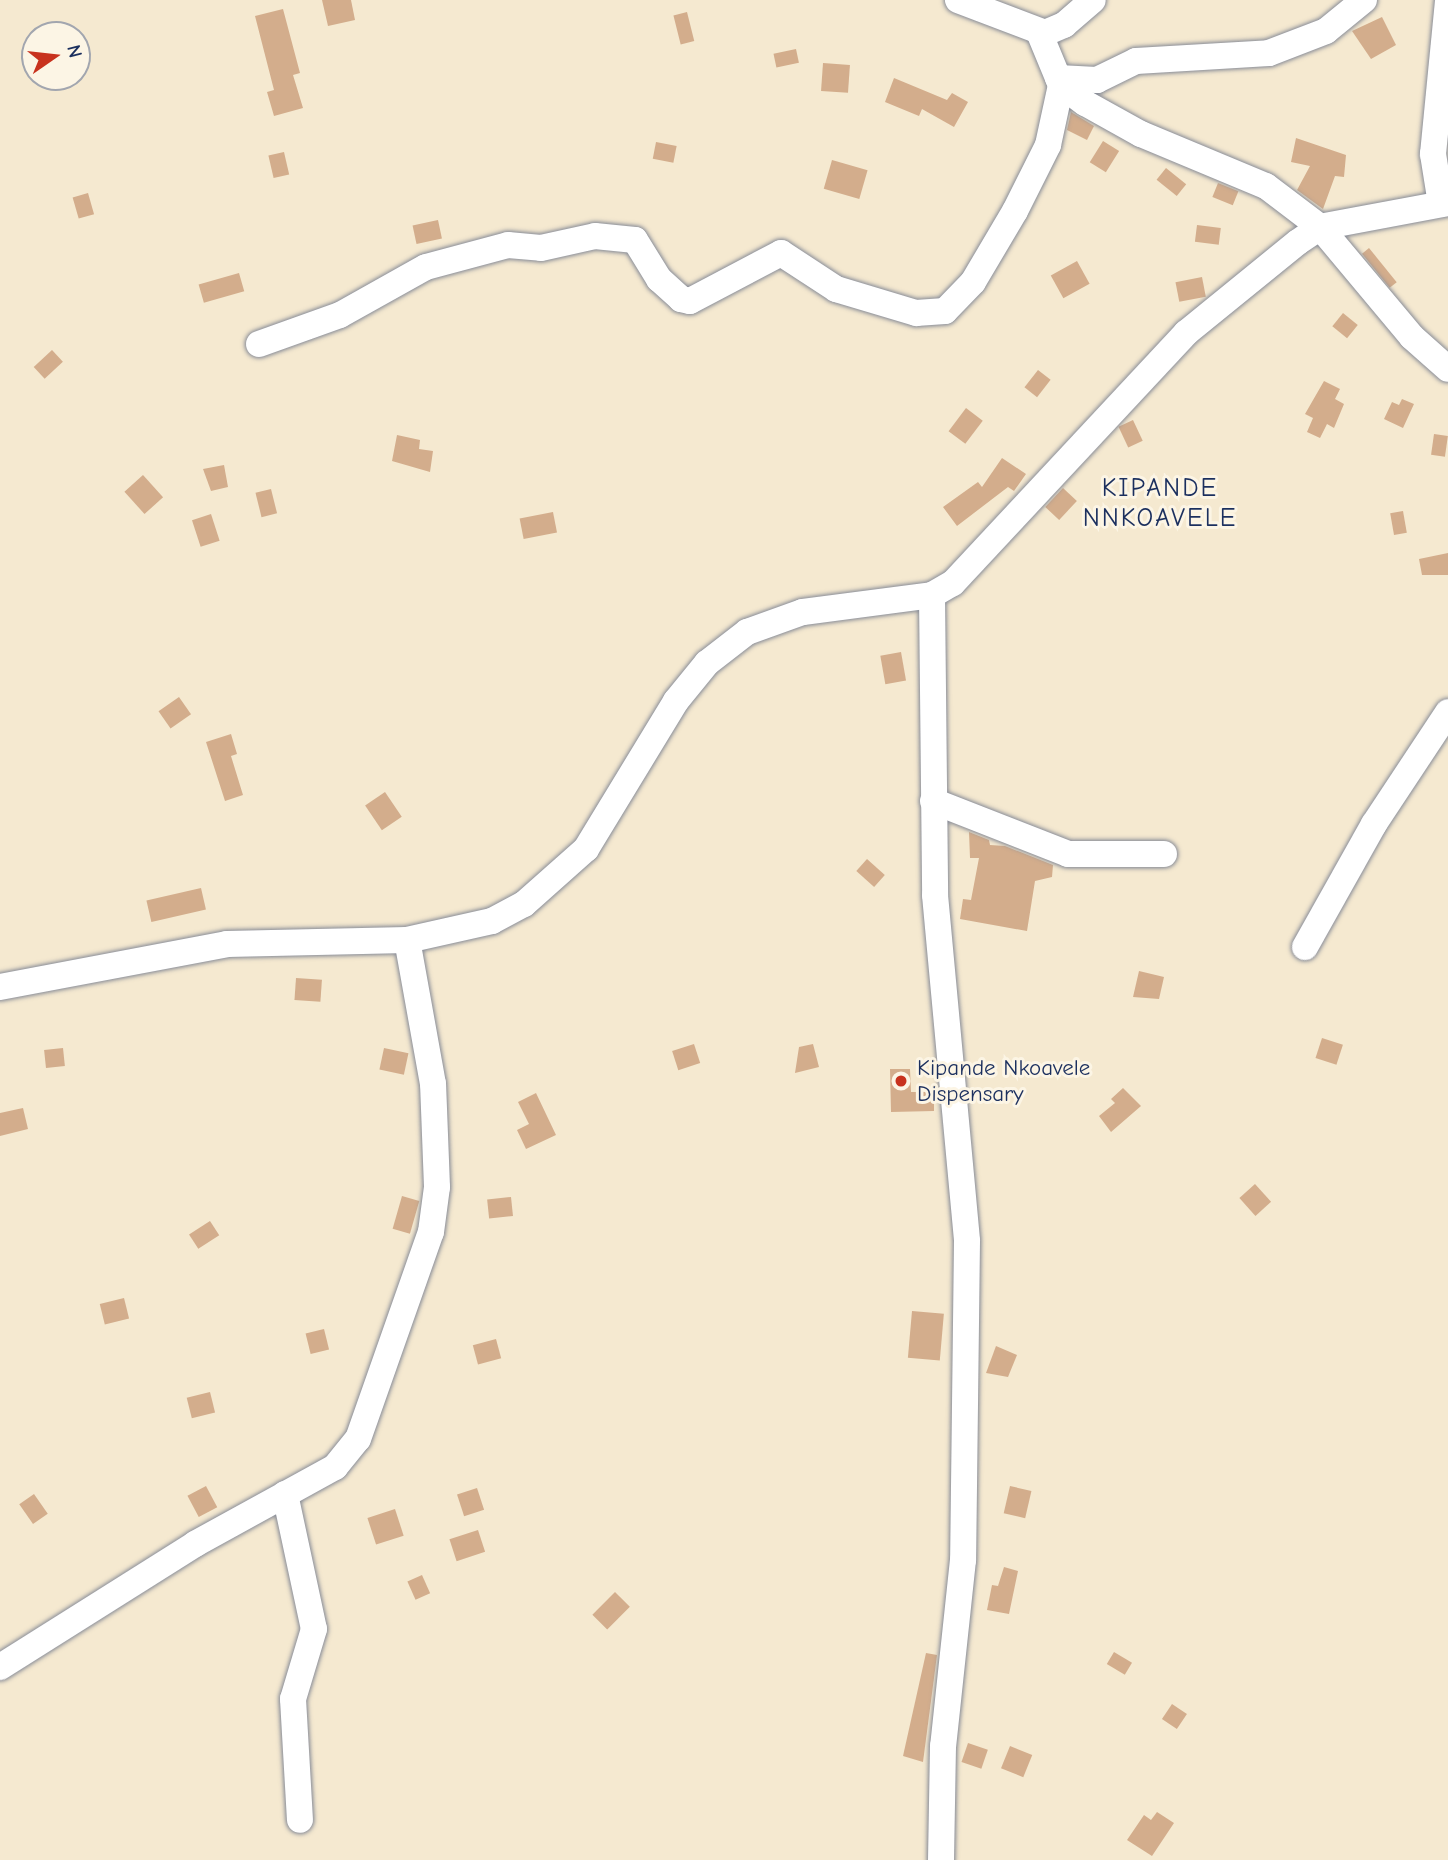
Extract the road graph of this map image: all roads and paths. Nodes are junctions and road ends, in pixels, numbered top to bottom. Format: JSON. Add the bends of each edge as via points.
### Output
{"nodes":[{"id":1,"x":958,"y":0,"type":"edge"},
{"id":2,"x":1093,"y":0,"type":"edge"},
{"id":3,"x":1364,"y":0,"type":"edge"},
{"id":4,"x":1448,"y":1,"type":"edge"},
{"id":5,"x":1039,"y":32,"type":"junction"},
{"id":6,"x":1060,"y":81,"type":"junction"},
{"id":7,"x":1444,"y":204,"type":"edge"},
{"id":8,"x":1320,"y":227,"type":"junction"},
{"id":9,"x":259,"y":344,"type":"dead end"},
{"id":10,"x":1448,"y":369,"type":"edge"},
{"id":11,"x":932,"y":595,"type":"junction"},
{"id":12,"x":1448,"y":712,"type":"edge"},
{"id":13,"x":933,"y":801,"type":"junction"},
{"id":14,"x":1164,"y":854,"type":"dead end"},
{"id":15,"x":407,"y":940,"type":"junction"},
{"id":16,"x":1305,"y":947,"type":"dead end"},
{"id":17,"x":0,"y":987,"type":"edge"},
{"id":18,"x":285,"y":1494,"type":"junction"},
{"id":19,"x":0,"y":1667,"type":"edge"},
{"id":20,"x":300,"y":1819,"type":"dead end"},
{"id":21,"x":941,"y":1860,"type":"edge"}],
"edges":[{"from":1,"to":5,"type":"street"},
{"from":2,"to":5,"type":"street","via":[[1053,32]]},
{"from":3,"to":6,"type":"street","via":[[1326,31],[1269,53],[1136,61],[1097,80]]},
{"from":4,"to":7,"type":"street","via":[[1433,154]]},
{"from":5,"to":6,"type":"street"},
{"from":6,"to":8,"type":"street","via":[[1141,134],[1266,187]]},
{"from":6,"to":9,"type":"street","via":[[1048,145],[1015,211],[973,282],[945,310],[916,313],[836,289],[781,253],[690,301],[681,299],[659,279],[632,238],[595,236],[541,248],[508,245],[426,267],[340,315]]},
{"from":7,"to":8,"type":"street"},
{"from":8,"to":10,"type":"street","via":[[1397,321]]},
{"from":8,"to":11,"type":"street","via":[[1186,333],[969,568]]},
{"from":11,"to":13,"type":"street"},
{"from":11,"to":15,"type":"street","via":[[803,612],[747,632],[707,663],[676,701],[586,849],[557,878],[524,904],[492,920]]},
{"from":12,"to":16,"type":"street","via":[[1374,824]]},
{"from":13,"to":14,"type":"street","via":[[1068,854]]},
{"from":13,"to":21,"type":"street","via":[[945,1026],[967,1241],[963,1560],[943,1746]]},
{"from":15,"to":17,"type":"street","via":[[227,944]]},
{"from":15,"to":18,"type":"street","via":[[436,1122],[438,1187],[431,1232],[358,1439],[335,1467]]},
{"from":18,"to":19,"type":"street","via":[[195,1544]]},
{"from":18,"to":20,"type":"street","via":[[314,1629],[293,1699]]}]}
